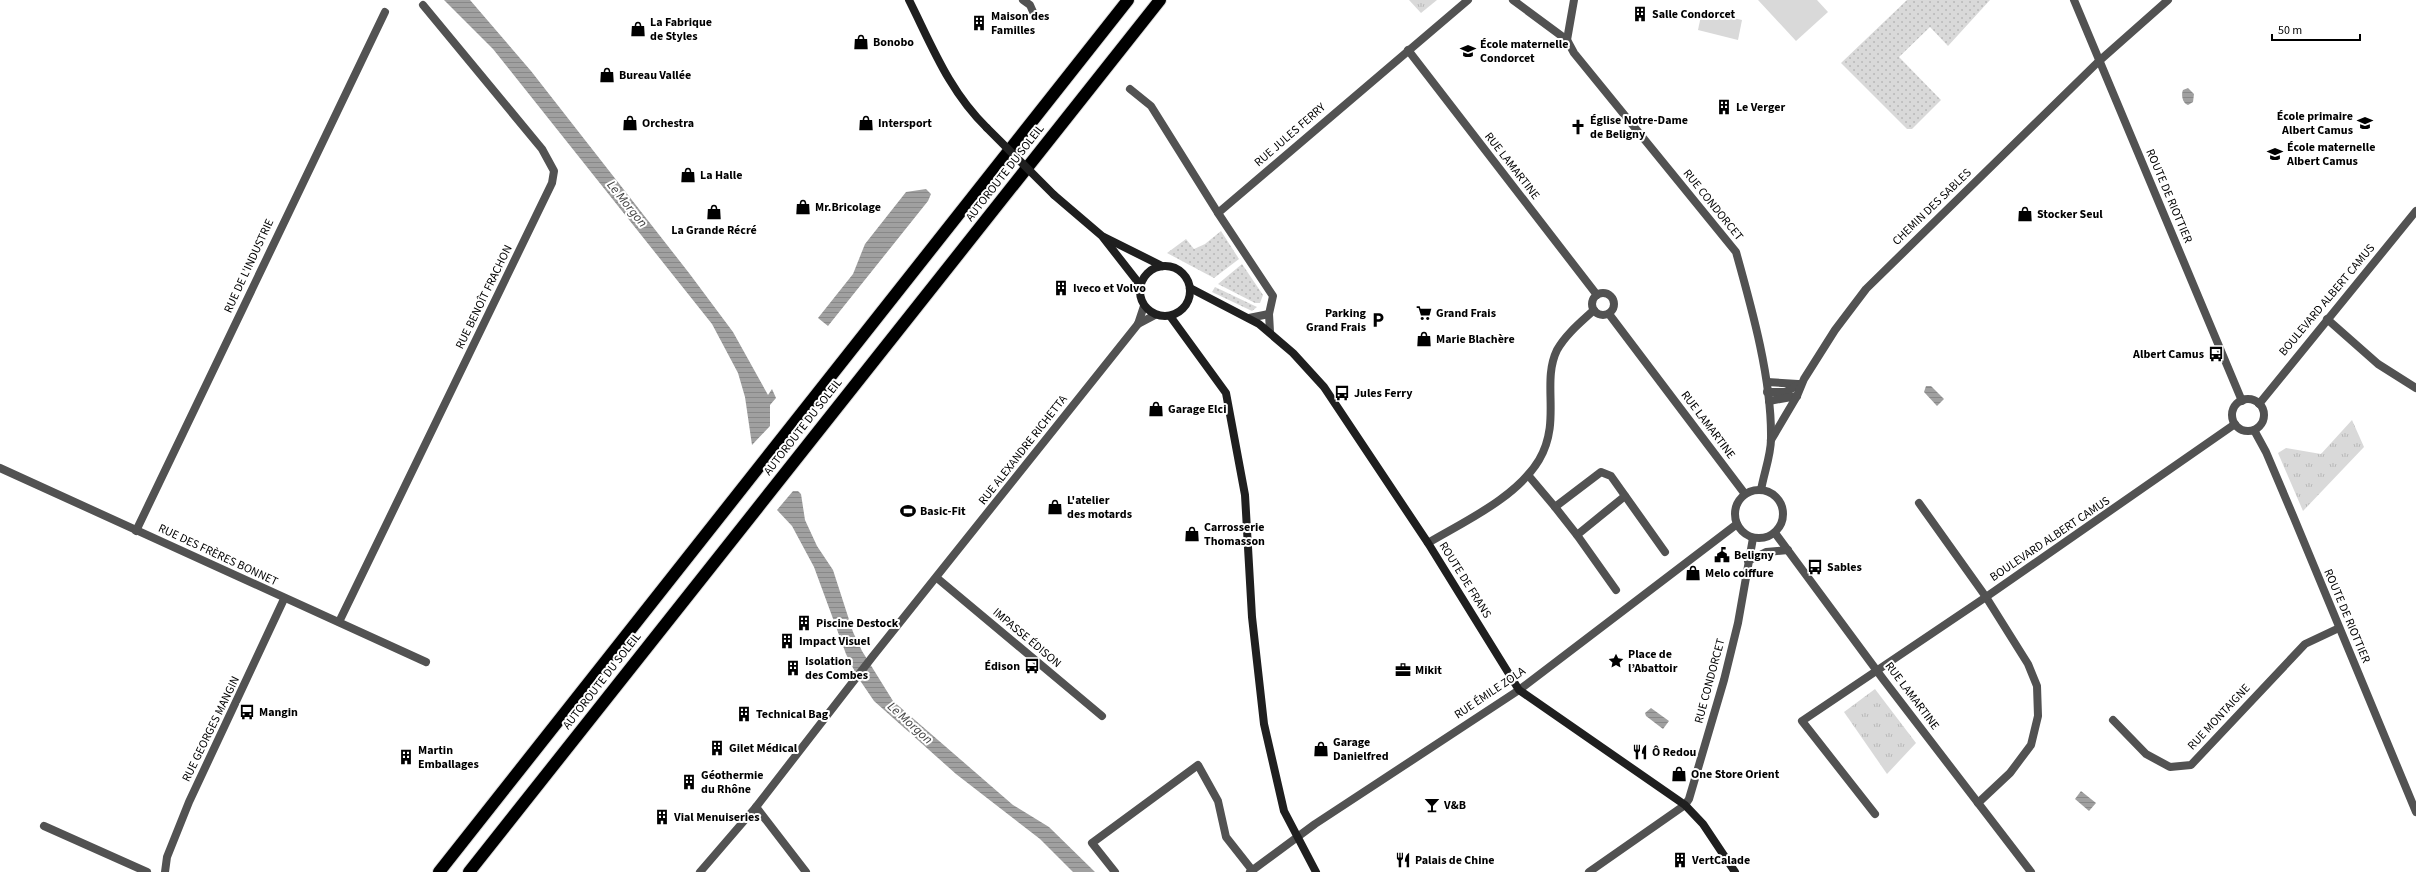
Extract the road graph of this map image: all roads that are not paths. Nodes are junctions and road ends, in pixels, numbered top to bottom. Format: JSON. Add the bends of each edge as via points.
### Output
{"nodes":[{"id":1,"x":909,"y":0,"type":"edge"},
{"id":2,"x":1024,"y":0,"type":"edge"},
{"id":3,"x":1128,"y":0,"type":"edge"},
{"id":4,"x":1160,"y":0,"type":"edge"},
{"id":5,"x":1468,"y":0,"type":"edge"},
{"id":6,"x":1513,"y":0,"type":"edge"},
{"id":7,"x":1574,"y":0,"type":"edge"},
{"id":8,"x":2074,"y":0,"type":"edge"},
{"id":9,"x":2168,"y":0,"type":"edge"},
{"id":10,"x":423,"y":5,"type":"dead end"},
{"id":11,"x":385,"y":12,"type":"dead end"},
{"id":12,"x":1034,"y":14,"type":"dead end"},
{"id":13,"x":1567,"y":40,"type":"junction"},
{"id":14,"x":1408,"y":50,"type":"junction"},
{"id":15,"x":2098,"y":62,"type":"junction"},
{"id":16,"x":1130,"y":89,"type":"dead end"},
{"id":17,"x":2416,"y":211,"type":"edge"},
{"id":18,"x":1218,"y":213,"type":"junction"},
{"id":19,"x":1102,"y":236,"type":"junction"},
{"id":20,"x":1162,"y":266,"type":"junction"},
{"id":21,"x":1140,"y":286,"type":"junction"},
{"id":22,"x":1190,"y":288,"type":"junction"},
{"id":23,"x":1597,"y":295,"type":"junction"},
{"id":24,"x":1144,"y":306,"type":"junction"},
{"id":25,"x":1594,"y":310,"type":"junction"},
{"id":26,"x":1269,"y":314,"type":"junction"},
{"id":27,"x":1609,"y":314,"type":"junction"},
{"id":28,"x":1155,"y":315,"type":"junction"},
{"id":29,"x":1170,"y":316,"type":"junction"},
{"id":30,"x":1250,"y":318,"type":"junction"},
{"id":31,"x":2327,"y":319,"type":"junction"},
{"id":32,"x":1138,"y":324,"type":"junction"},
{"id":33,"x":1270,"y":332,"type":"junction"},
{"id":34,"x":1766,"y":382,"type":"junction"},
{"id":35,"x":1801,"y":384,"type":"junction"},
{"id":36,"x":2416,"y":388,"type":"edge"},
{"id":37,"x":1768,"y":392,"type":"junction"},
{"id":38,"x":1797,"y":396,"type":"junction"},
{"id":39,"x":1769,"y":401,"type":"junction"},
{"id":40,"x":2242,"y":401,"type":"junction"},
{"id":41,"x":2259,"y":404,"type":"junction"},
{"id":42,"x":2235,"y":424,"type":"junction"},
{"id":43,"x":2254,"y":430,"type":"junction"},
{"id":44,"x":1771,"y":440,"type":"junction"},
{"id":45,"x":0,"y":468,"type":"edge"},
{"id":46,"x":1528,"y":475,"type":"junction"},
{"id":47,"x":1761,"y":490,"type":"junction"},
{"id":48,"x":1745,"y":494,"type":"junction"},
{"id":49,"x":1625,"y":496,"type":"junction"},
{"id":50,"x":1919,"y":503,"type":"dead end"},
{"id":51,"x":1555,"y":506,"type":"junction"},
{"id":52,"x":1737,"y":524,"type":"junction"},
{"id":53,"x":136,"y":531,"type":"junction"},
{"id":54,"x":1775,"y":533,"type":"junction"},
{"id":55,"x":1577,"y":535,"type":"junction"},
{"id":56,"x":1753,"y":538,"type":"junction"},
{"id":57,"x":1428,"y":544,"type":"junction"},
{"id":58,"x":1788,"y":550,"type":"junction"},
{"id":59,"x":1665,"y":552,"type":"dead end"},
{"id":60,"x":1748,"y":561,"type":"junction"},
{"id":61,"x":937,"y":578,"type":"junction"},
{"id":62,"x":1616,"y":590,"type":"dead end"},
{"id":63,"x":1986,"y":597,"type":"junction"},
{"id":64,"x":284,"y":599,"type":"junction"},
{"id":65,"x":339,"y":622,"type":"junction"},
{"id":66,"x":2339,"y":628,"type":"junction"},
{"id":67,"x":426,"y":662,"type":"dead end"},
{"id":68,"x":1877,"y":670,"type":"junction"},
{"id":69,"x":1519,"y":690,"type":"junction"},
{"id":70,"x":1102,"y":716,"type":"dead end"},
{"id":71,"x":2113,"y":720,"type":"dead end"},
{"id":72,"x":1978,"y":803,"type":"junction"},
{"id":73,"x":1685,"y":805,"type":"junction"},
{"id":74,"x":756,"y":807,"type":"junction"},
{"id":75,"x":2416,"y":812,"type":"edge"},
{"id":76,"x":1875,"y":814,"type":"dead end"},
{"id":77,"x":44,"y":826,"type":"dead end"},
{"id":78,"x":1298,"y":837,"type":"junction"},
{"id":79,"x":1251,"y":871,"type":"edge"},
{"id":80,"x":148,"y":872,"type":"edge"},
{"id":81,"x":165,"y":872,"type":"edge"},
{"id":82,"x":439,"y":872,"type":"edge"},
{"id":83,"x":469,"y":872,"type":"edge"},
{"id":84,"x":700,"y":872,"type":"edge"},
{"id":85,"x":806,"y":872,"type":"edge"},
{"id":86,"x":1115,"y":872,"type":"edge"},
{"id":87,"x":1316,"y":872,"type":"edge"},
{"id":88,"x":1589,"y":872,"type":"edge"},
{"id":89,"x":1734,"y":872,"type":"edge"},
{"id":90,"x":2031,"y":872,"type":"edge"}],
"edges":[{"from":1,"to":19,"type":"street","bridge":true,"via":[[937,60],[956,92],[987,128],[1054,195]]},
{"from":2,"to":12,"type":"street"},
{"from":3,"to":82,"type":"highway","name":"AUTOROUTE DU SOLEIL"},
{"from":4,"to":83,"type":"highway","name":"AUTOROUTE DU SOLEIL"},
{"from":5,"to":14,"type":"street","name":"RUE JULES FERRY"},
{"from":6,"to":13,"type":"street","name":"RUE CONDORCET"},
{"from":7,"to":13,"type":"street"},
{"from":8,"to":15,"type":"street","name":"ROUTE DE RIOTTIER"},
{"from":9,"to":15,"type":"street","name":"CHEMIN DES SABLES"},
{"from":10,"to":65,"type":"street","name":"RUE BENOÎT FRACHON","via":[[542,149],[554,171],[552,183]]},
{"from":11,"to":53,"type":"street","name":"RUE DE L'INDUSTRIE"},
{"from":13,"to":34,"type":"street","name":"RUE CONDORCET","via":[[1574,53],[1736,252]]},
{"from":14,"to":18,"type":"street","name":"RUE JULES FERRY"},
{"from":14,"to":23,"type":"street","name":"RUE LAMARTINE"},
{"from":15,"to":35,"type":"street","name":"CHEMIN DES SABLES","via":[[1866,290],[1835,330]]},
{"from":15,"to":40,"type":"street","name":"ROUTE DE RIOTTIER"},
{"from":16,"to":18,"type":"street","via":[[1151,106]]},
{"from":17,"to":31,"type":"street","name":"BOULEVARD ALBERT CAMUS"},
{"from":18,"to":26,"type":"street","via":[[1268,286],[1273,296]]},
{"from":19,"to":20,"type":"street"},
{"from":19,"to":21,"type":"street"},
{"from":20,"to":21,"type":"street","via":[[1150,271]]},
{"from":20,"to":22,"type":"street","via":[[1180,272],[1188,281]]},
{"from":21,"to":24,"type":"street"},
{"from":22,"to":29,"type":"street","via":[[1185,307]]},
{"from":22,"to":30,"type":"street","name":"ROUTE DE FRANS"},
{"from":23,"to":25,"type":"street","via":[[1592,304]]},
{"from":23,"to":27,"type":"street","via":[[1604,294],[1612,299],[1614,305]]},
{"from":24,"to":28,"type":"street"},
{"from":24,"to":32,"type":"street","name":"RUE ALEXANDRE RICHETTA"},
{"from":25,"to":27,"type":"street","via":[[1599,314]]},
{"from":25,"to":46,"type":"street","via":[[1567,336],[1553,362],[1551,425],[1544,448]]},
{"from":26,"to":30,"type":"street"},
{"from":26,"to":33,"type":"street"},
{"from":27,"to":48,"type":"street","name":"RUE LAMARTINE"},
{"from":28,"to":29,"type":"street"},
{"from":28,"to":32,"type":"street","name":"RUE ALEXANDRE RICHETTA"},
{"from":29,"to":78,"type":"street","via":[[1226,393],[1245,495],[1252,617],[1264,724],[1284,810]]},
{"from":30,"to":33,"type":"street","name":"ROUTE DE FRANS"},
{"from":31,"to":36,"type":"street","via":[[2378,364]]},
{"from":31,"to":41,"type":"street","name":"BOULEVARD ALBERT CAMUS"},
{"from":32,"to":61,"type":"street","name":"RUE ALEXANDRE RICHETTA"},
{"from":33,"to":57,"type":"street","name":"ROUTE DE FRANS","via":[[1324,387]]},
{"from":34,"to":35,"type":"street"},
{"from":34,"to":37,"type":"street","name":"RUE CONDORCET"},
{"from":35,"to":37,"type":"street","via":[[1785,392]]},
{"from":35,"to":38,"type":"street","name":"CHEMIN DES SABLES"},
{"from":37,"to":39,"type":"street","name":"RUE CONDORCET"},
{"from":38,"to":39,"type":"street","via":[[1781,401]]},
{"from":38,"to":44,"type":"street","name":"CHEMIN DES SABLES"},
{"from":39,"to":44,"type":"street","name":"RUE CONDORCET"},
{"from":40,"to":41,"type":"street","via":[[2251,400]]},
{"from":40,"to":42,"type":"street","via":[[2233,411]]},
{"from":41,"to":43,"type":"street","via":[[2263,418]]},
{"from":42,"to":43,"type":"street","via":[[2243,430]]},
{"from":42,"to":63,"type":"street","name":"BOULEVARD ALBERT CAMUS"},
{"from":43,"to":66,"type":"street","name":"ROUTE DE RIOTTIER","via":[[2266,452]]},
{"from":44,"to":47,"type":"street","name":"RUE CONDORCET"},
{"from":45,"to":53,"type":"street","name":"RUE DES FRÈRES BONNET"},
{"from":46,"to":51,"type":"street"},
{"from":46,"to":57,"type":"street","via":[[1513,490]]},
{"from":47,"to":48,"type":"street"},
{"from":47,"to":54,"type":"street","via":[[1772,494],[1781,503],[1784,519]]},
{"from":48,"to":52,"type":"street","via":[[1735,511]]},
{"from":49,"to":51,"type":"street","via":[[1611,476],[1601,472]]},
{"from":49,"to":55,"type":"street"},
{"from":49,"to":59,"type":"street"},
{"from":50,"to":63,"type":"street"},
{"from":51,"to":55,"type":"street"},
{"from":52,"to":56,"type":"street","via":[[1746,535]]},
{"from":52,"to":69,"type":"street","name":"RUE ÉMILE ZOLA"},
{"from":53,"to":64,"type":"street","name":"RUE DES FRÈRES BONNET"},
{"from":54,"to":56,"type":"street","via":[[1761,539]]},
{"from":54,"to":58,"type":"street","name":"RUE LAMARTINE"},
{"from":55,"to":62,"type":"street"},
{"from":56,"to":60,"type":"street","name":"RUE CONDORCET"},
{"from":57,"to":69,"type":"street","name":"ROUTE DE FRANS"},
{"from":58,"to":60,"type":"street","via":[[1766,552]]},
{"from":58,"to":68,"type":"street","name":"RUE LAMARTINE"},
{"from":60,"to":73,"type":"street","name":"RUE CONDORCET","via":[[1738,623],[1724,680]]},
{"from":61,"to":70,"type":"street","name":"IMPASSE ÉDISON"},
{"from":61,"to":74,"type":"street","name":"RUE ALEXANDRE RICHETTA"},
{"from":63,"to":68,"type":"street","name":"BOULEVARD ALBERT CAMUS"},
{"from":63,"to":72,"type":"street","via":[[2028,664],[2037,686],[2038,716],[2030,745],[2010,773]]},
{"from":64,"to":65,"type":"street","name":"RUE DES FRÈRES BONNET"},
{"from":64,"to":81,"type":"street","name":"RUE GEORGES MANGIN","via":[[189,802],[167,856]]},
{"from":65,"to":67,"type":"street","name":"RUE DES FRÈRES BONNET"},
{"from":66,"to":71,"type":"street","name":"RUE MONTAIGNE","via":[[2305,644],[2191,765],[2170,768],[2146,754]]},
{"from":66,"to":75,"type":"street","name":"ROUTE DE RIOTTIER"},
{"from":68,"to":72,"type":"street","name":"RUE LAMARTINE"},
{"from":68,"to":76,"type":"street","name":"BOULEVARD ALBERT CAMUS","via":[[1802,721]]},
{"from":69,"to":73,"type":"street","name":"ROUTE DE FRANS"},
{"from":69,"to":78,"type":"street","name":"RUE ÉMILE ZOLA"},
{"from":72,"to":90,"type":"street","name":"RUE LAMARTINE"},
{"from":73,"to":88,"type":"street"},
{"from":73,"to":89,"type":"street","name":"ROUTE DE FRANS","via":[[1703,824]]},
{"from":74,"to":84,"type":"street","name":"RUE ALEXANDRE RICHETTA"},
{"from":74,"to":85,"type":"street"},
{"from":77,"to":80,"type":"street"},
{"from":78,"to":79,"type":"street","name":"RUE ÉMILE ZOLA"},
{"from":78,"to":87,"type":"street"},
{"from":79,"to":86,"type":"street","via":[[1226,837],[1218,800],[1198,765],[1092,843]]}]}
